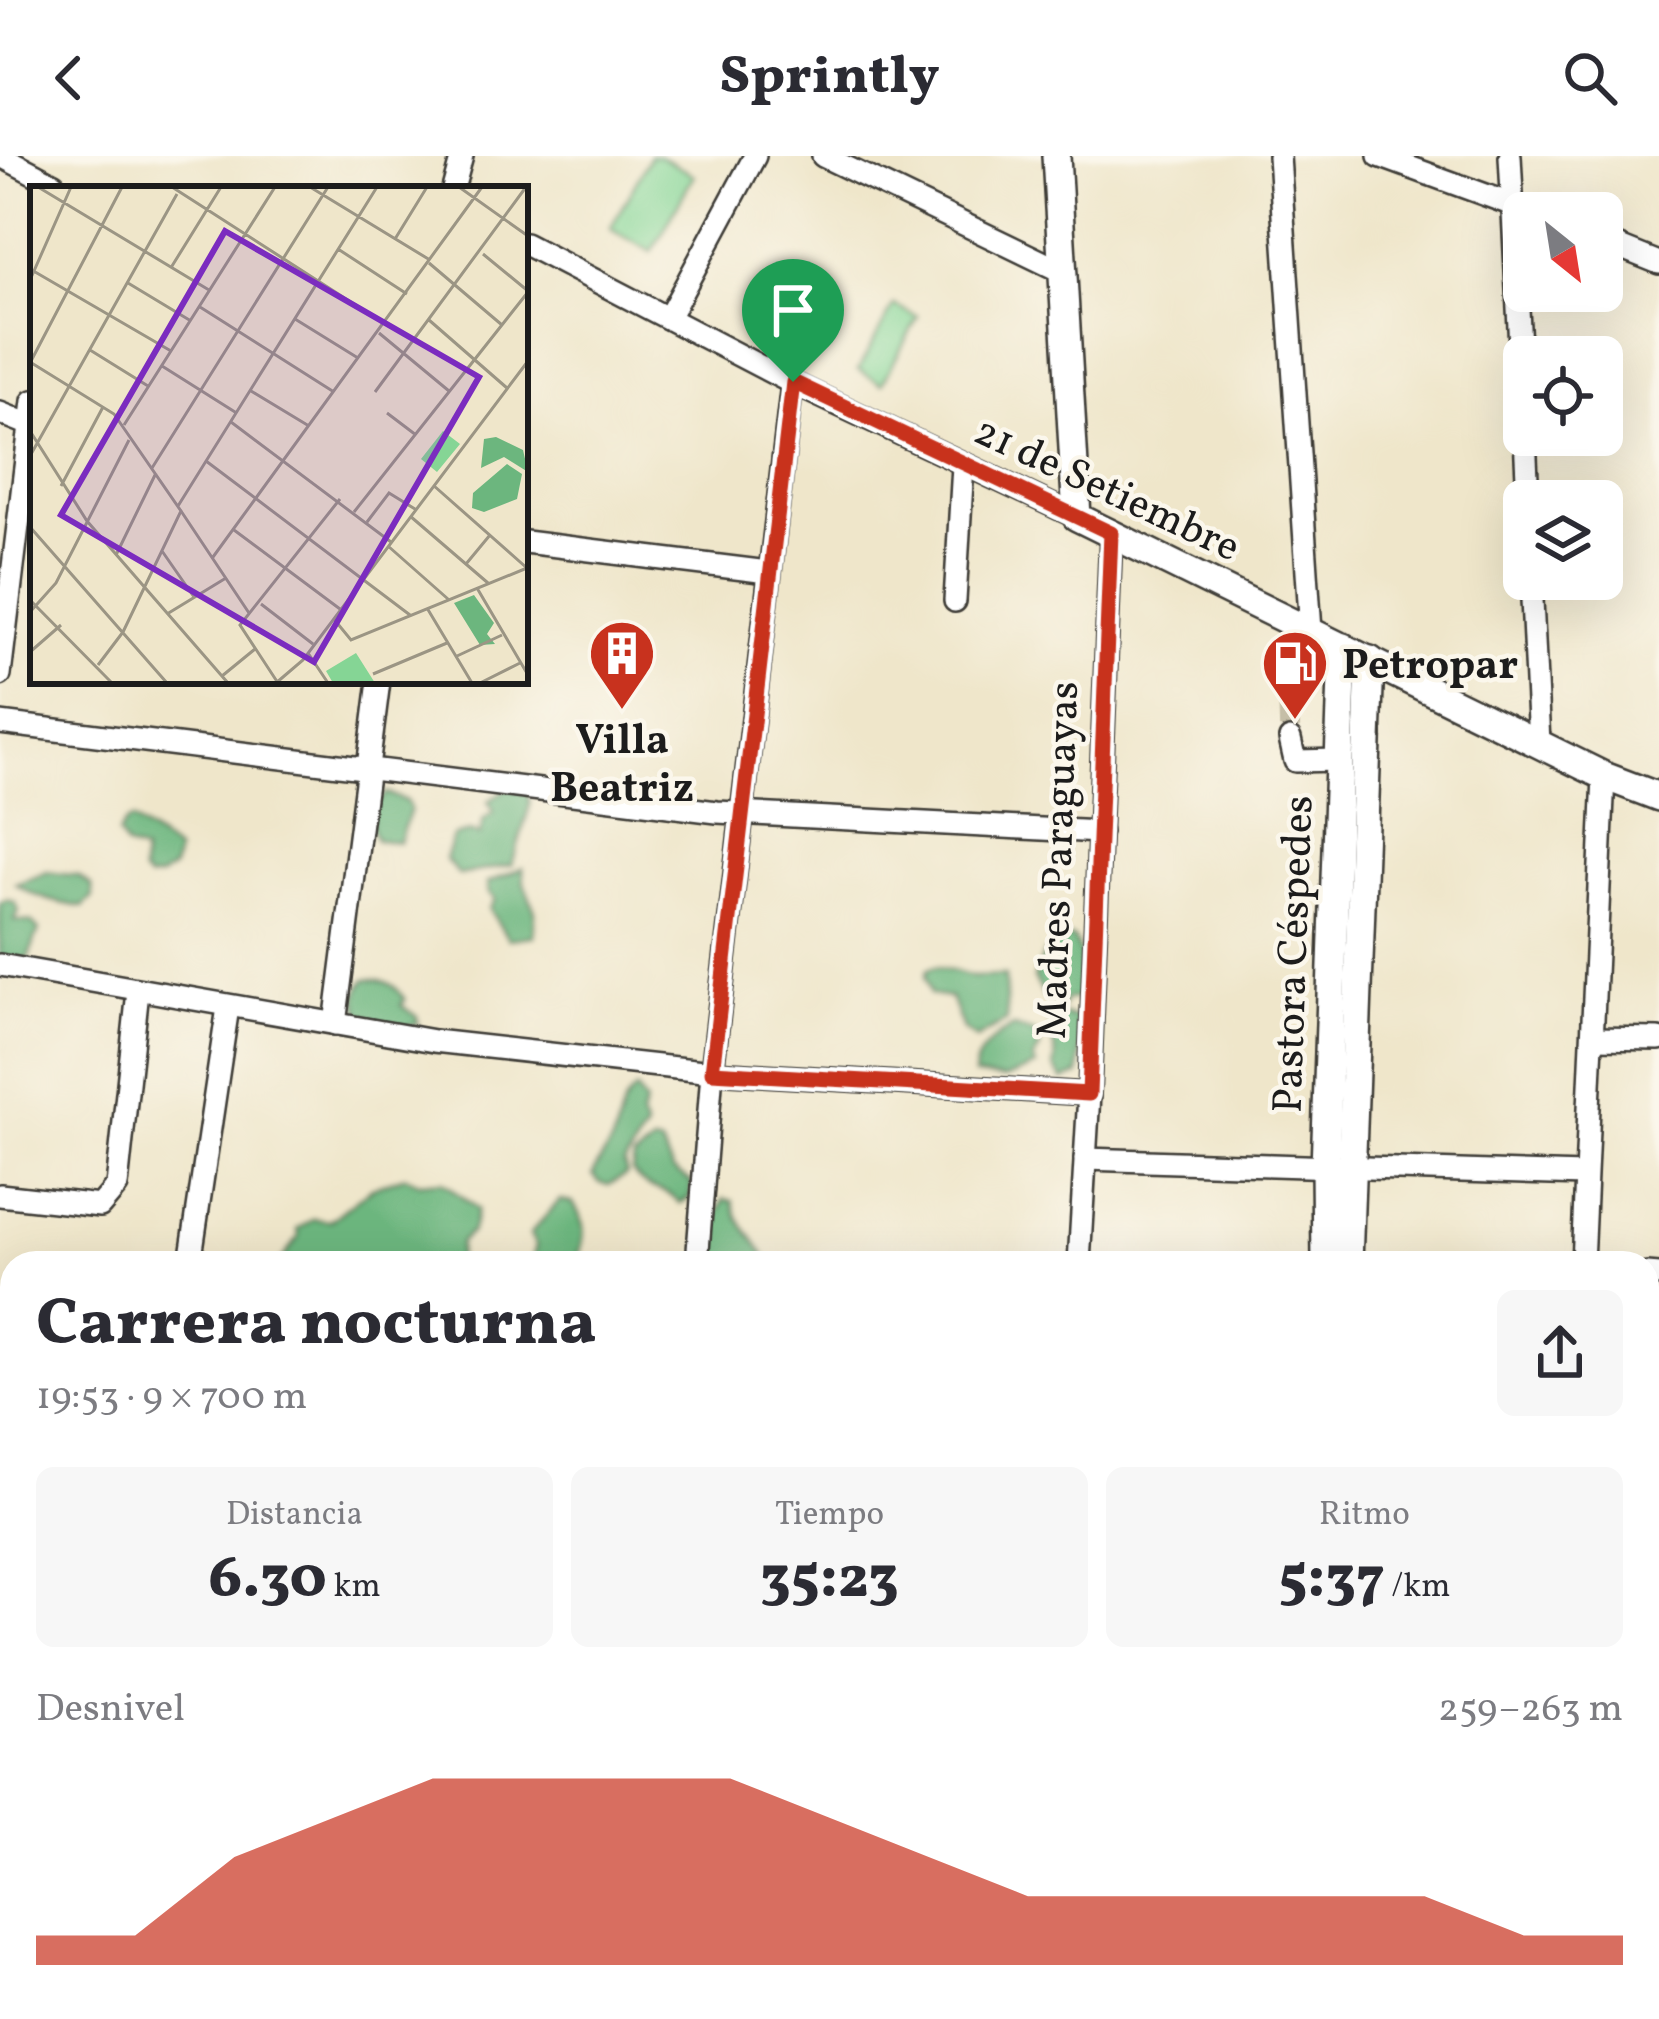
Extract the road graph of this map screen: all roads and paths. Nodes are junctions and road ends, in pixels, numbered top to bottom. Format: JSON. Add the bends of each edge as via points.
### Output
{"nodes":[{"id":1,"x":1,"y":156,"type":"edge"},
{"id":2,"x":56,"y":156,"type":"edge"},
{"id":3,"x":462,"y":156,"type":"edge"},
{"id":4,"x":755,"y":156,"type":"edge"},
{"id":5,"x":823,"y":156,"type":"edge"},
{"id":6,"x":1056,"y":156,"type":"edge"},
{"id":7,"x":1279,"y":156,"type":"edge"},
{"id":8,"x":1379,"y":156,"type":"edge"},
{"id":9,"x":1510,"y":156,"type":"edge"},
{"id":10,"x":55,"y":186,"type":"edge"},
{"id":11,"x":454,"y":186,"type":"edge"},
{"id":12,"x":1520,"y":192,"type":"edge"},
{"id":13,"x":1503,"y":200,"type":"edge"},
{"id":14,"x":528,"y":246,"type":"edge"},
{"id":15,"x":1623,"y":248,"type":"edge"},
{"id":16,"x":1659,"y":263,"type":"edge"},
{"id":17,"x":1061,"y":271,"type":"junction"},
{"id":18,"x":668,"y":318,"type":"junction"},
{"id":19,"x":793,"y":382,"type":"junction"},
{"id":20,"x":0,"y":413,"type":"edge"},
{"id":21,"x":30,"y":425,"type":"joint"},
{"id":22,"x":963,"y":465,"type":"junction"},
{"id":23,"x":28,"y":489,"type":"edge"},
{"id":24,"x":1077,"y":518,"type":"junction"},
{"id":25,"x":1111,"y":533,"type":"junction"},
{"id":26,"x":528,"y":542,"type":"edge"},
{"id":27,"x":768,"y":572,"type":"junction"},
{"id":28,"x":1532,"y":600,"type":"edge"},
{"id":29,"x":955,"y":602,"type":"dead end"},
{"id":30,"x":1311,"y":631,"type":"junction"},
{"id":31,"x":1343,"y":658,"type":"junction"},
{"id":32,"x":1370,"y":659,"type":"junction"},
{"id":33,"x":0,"y":675,"type":"edge"},
{"id":34,"x":1288,"y":676,"type":"dead end"},
{"id":35,"x":379,"y":684,"type":"edge"},
{"id":36,"x":0,"y":723,"type":"edge"},
{"id":37,"x":1290,"y":739,"type":"dead end"},
{"id":38,"x":1539,"y":743,"type":"junction"},
{"id":39,"x":367,"y":767,"type":"junction"},
{"id":40,"x":1348,"y":770,"type":"junction"},
{"id":41,"x":1604,"y":776,"type":"junction"},
{"id":42,"x":1659,"y":797,"type":"edge"},
{"id":43,"x":742,"y":813,"type":"junction"},
{"id":44,"x":1100,"y":832,"type":"junction"},
{"id":45,"x":0,"y":965,"type":"edge"},
{"id":46,"x":138,"y":991,"type":"junction"},
{"id":47,"x":228,"y":1006,"type":"junction"},
{"id":48,"x":335,"y":1024,"type":"junction"},
{"id":49,"x":1594,"y":1038,"type":"junction"},
{"id":50,"x":1659,"y":1040,"type":"edge"},
{"id":51,"x":712,"y":1072,"type":"junction"},
{"id":52,"x":1089,"y":1094,"type":"junction"},
{"id":53,"x":1085,"y":1159,"type":"junction"},
{"id":54,"x":1338,"y":1168,"type":"junction"},
{"id":55,"x":1584,"y":1174,"type":"junction"},
{"id":56,"x":0,"y":1195,"type":"edge"},
{"id":57,"x":192,"y":1251,"type":"edge"},
{"id":58,"x":698,"y":1251,"type":"edge"},
{"id":59,"x":1079,"y":1251,"type":"edge"},
{"id":60,"x":1328,"y":1251,"type":"edge"},
{"id":61,"x":1347,"y":1251,"type":"edge"},
{"id":62,"x":1582,"y":1251,"type":"edge"}],
"edges":[{"from":1,"to":10,"type":"street"},
{"from":2,"to":10,"type":"street"},
{"from":3,"to":11,"type":"street"},
{"from":4,"to":18,"type":"street"},
{"from":5,"to":17,"type":"street"},
{"from":6,"to":17,"type":"main road"},
{"from":7,"to":30,"type":"street"},
{"from":8,"to":13,"type":"street"},
{"from":9,"to":12,"type":"street"},
{"from":14,"to":18,"type":"street","name":"21 de Setiembre"},
{"from":15,"to":16,"type":"street"},
{"from":17,"to":24,"type":"main road"},
{"from":18,"to":19,"type":"street","name":"21 de Setiembre"},
{"from":19,"to":22,"type":"street","name":"21 de Setiembre"},
{"from":19,"to":27,"type":"street"},
{"from":20,"to":21,"type":"street"},
{"from":21,"to":23,"type":"street"},
{"from":22,"to":24,"type":"street","name":"21 de Setiembre"},
{"from":22,"to":29,"type":"street"},
{"from":23,"to":33,"type":"street"},
{"from":24,"to":25,"type":"main road","name":"21 de Setiembre"},
{"from":25,"to":30,"type":"main road","name":"21 de Setiembre"},
{"from":25,"to":44,"type":"street","name":"Madres Paraguayas"},
{"from":26,"to":27,"type":"street"},
{"from":27,"to":43,"type":"street"},
{"from":28,"to":38,"type":"street"},
{"from":30,"to":31,"type":"main road","name":"21 de Setiembre"},
{"from":31,"to":32,"type":"main road","name":"21 de Setiembre"},
{"from":31,"to":34,"type":"street","via":[[1291,662]]},
{"from":31,"to":40,"type":"main road","name":"Pastora Céspedes"},
{"from":32,"to":38,"type":"main road","name":"21 de Setiembre"},
{"from":32,"to":40,"type":"main road","name":"Pastora Céspedes"},
{"from":35,"to":39,"type":"street"},
{"from":36,"to":39,"type":"street"},
{"from":37,"to":40,"type":"street","via":[[1295,760]]},
{"from":38,"to":41,"type":"main road","name":"21 de Setiembre"},
{"from":39,"to":43,"type":"street"},
{"from":39,"to":48,"type":"street"},
{"from":40,"to":54,"type":"main road","name":"Pastora Céspedes"},
{"from":41,"to":42,"type":"main road","name":"21 de Setiembre"},
{"from":41,"to":49,"type":"street"},
{"from":43,"to":44,"type":"street"},
{"from":43,"to":51,"type":"street"},
{"from":44,"to":52,"type":"street","name":"Madres Paraguayas"},
{"from":45,"to":46,"type":"street"},
{"from":46,"to":47,"type":"street"},
{"from":46,"to":56,"type":"street","via":[[111,1196],[100,1206]]},
{"from":47,"to":48,"type":"street"},
{"from":47,"to":57,"type":"street"},
{"from":48,"to":51,"type":"street"},
{"from":49,"to":50,"type":"street"},
{"from":49,"to":55,"type":"street"},
{"from":51,"to":52,"type":"street"},
{"from":51,"to":58,"type":"street"},
{"from":52,"to":53,"type":"street","name":"Madres Paraguayas"},
{"from":53,"to":54,"type":"street"},
{"from":53,"to":59,"type":"street","name":"Madres Paraguayas"},
{"from":54,"to":55,"type":"street"},
{"from":54,"to":60,"type":"main road","name":"Pastora Céspedes"},
{"from":54,"to":61,"type":"main road","name":"Pastora Céspedes"},
{"from":55,"to":62,"type":"street"}]}
